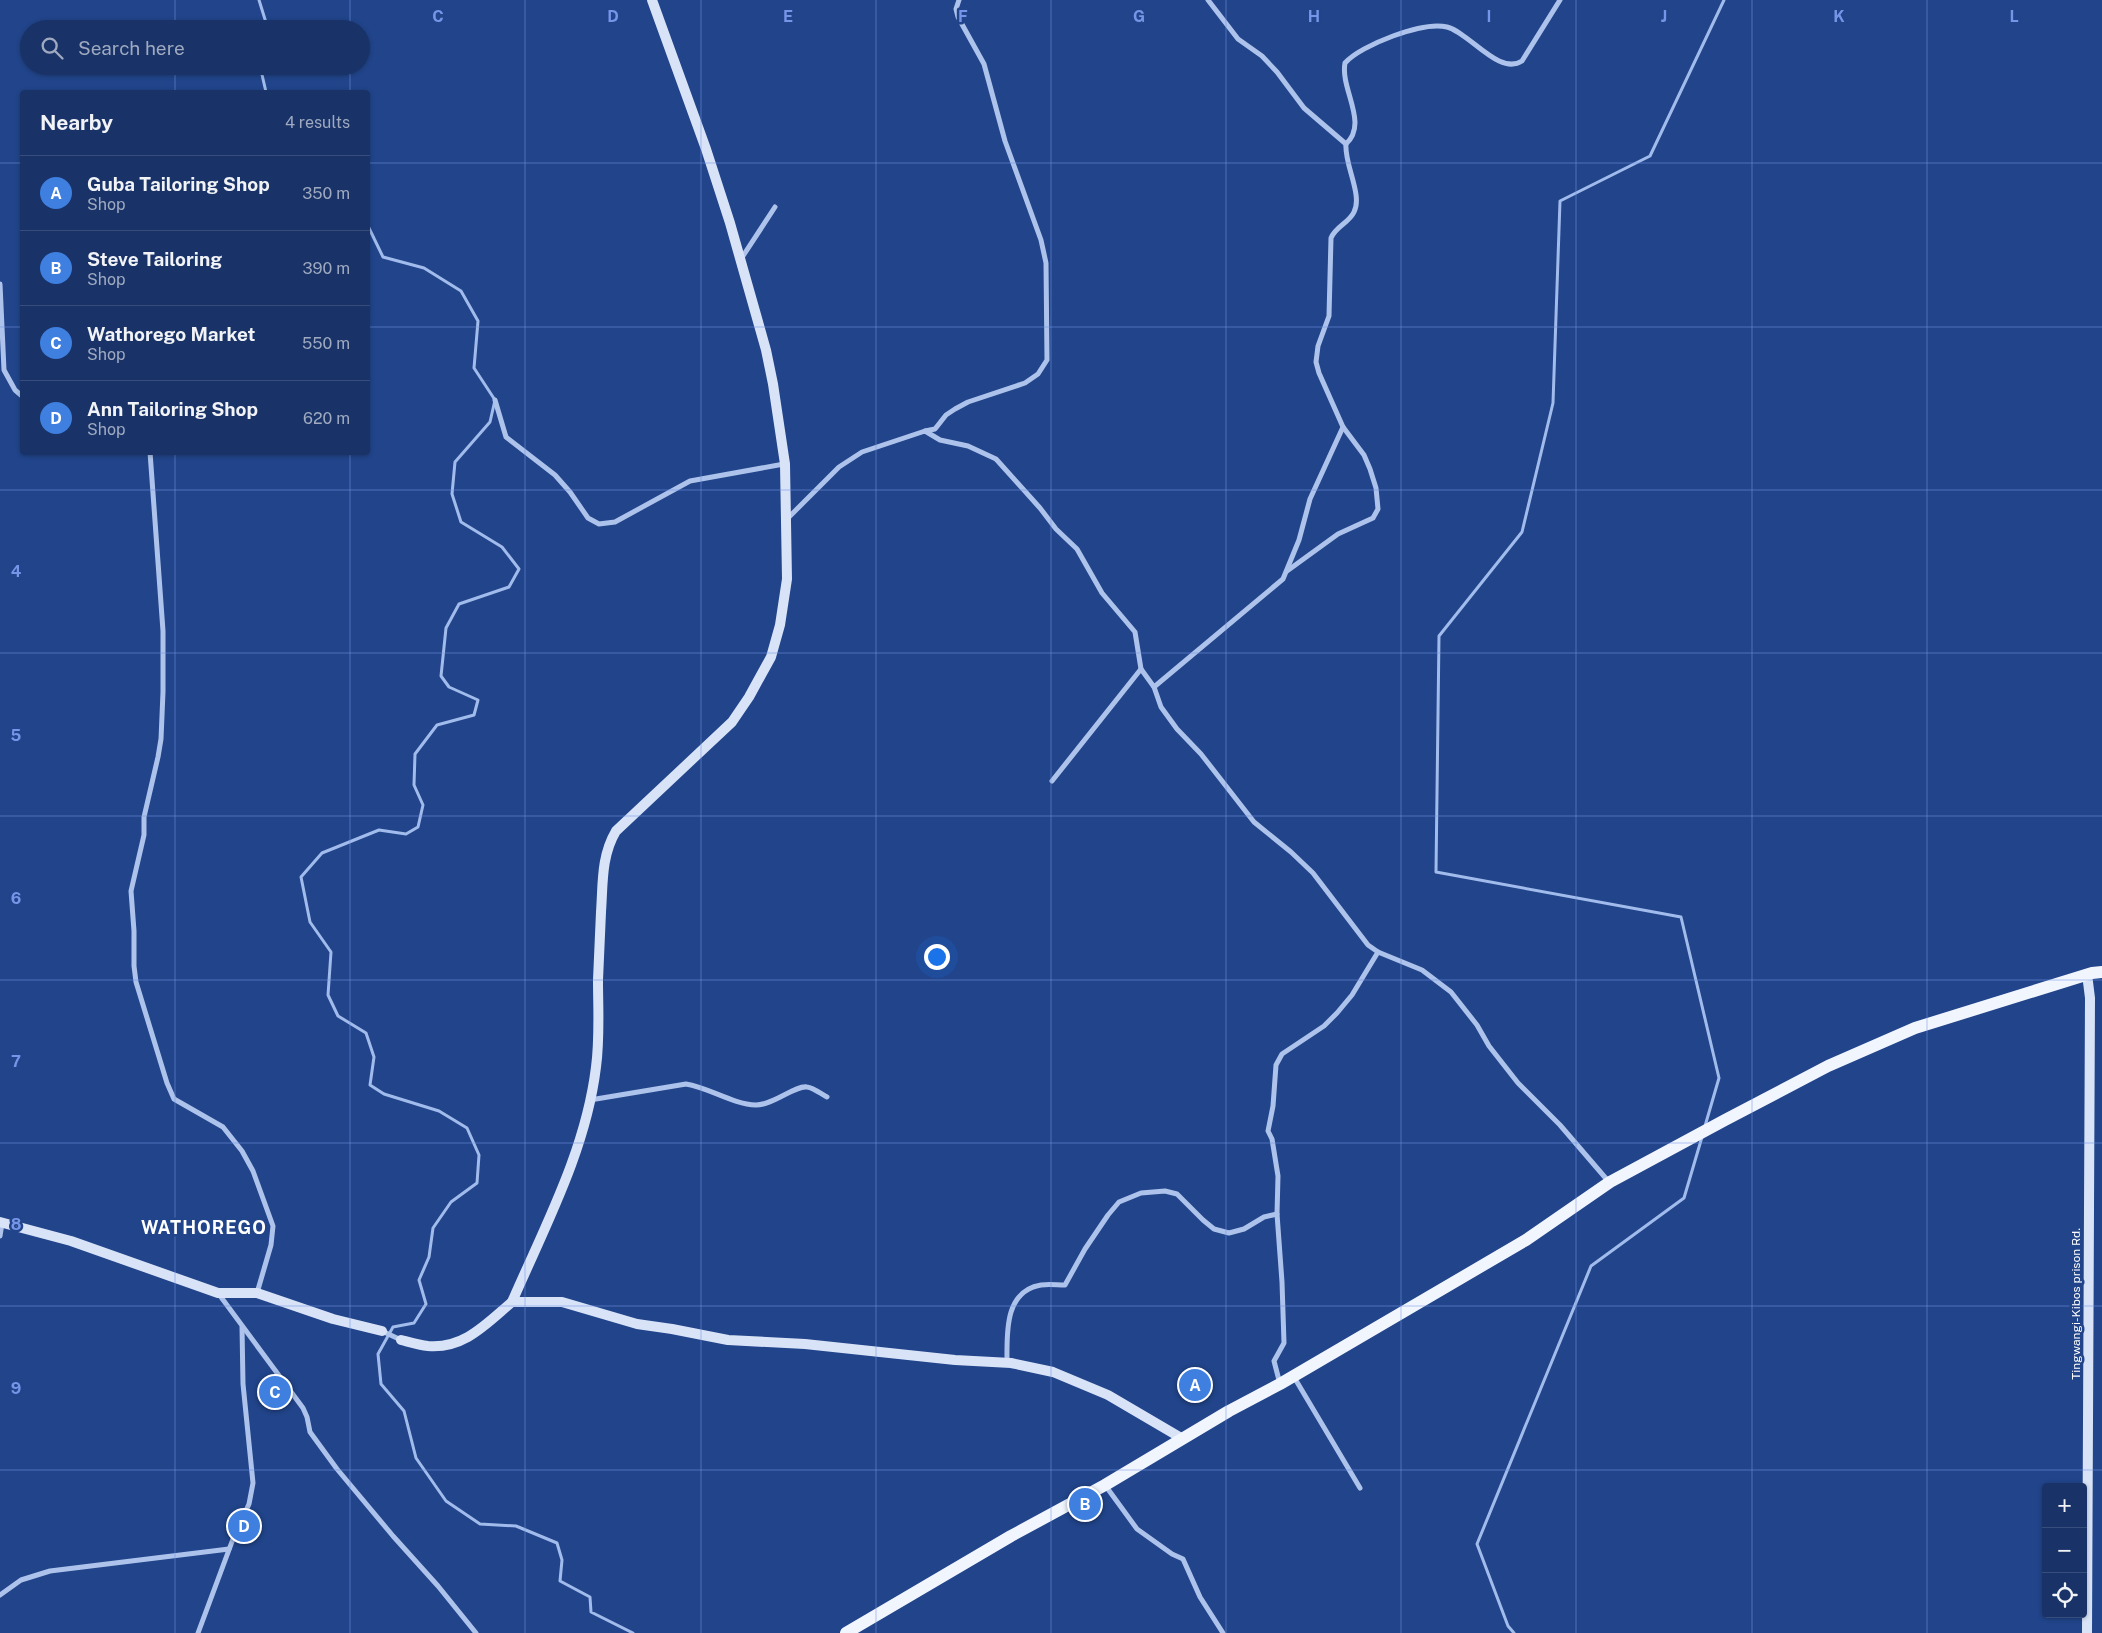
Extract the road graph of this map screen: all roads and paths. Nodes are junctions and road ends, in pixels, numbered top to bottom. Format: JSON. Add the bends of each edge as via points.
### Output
{"nodes":[{"id":1,"x":652,"y":0,"type":"edge"},
{"id":2,"x":959,"y":0,"type":"edge"},
{"id":3,"x":1208,"y":0,"type":"edge"},
{"id":4,"x":1560,"y":0,"type":"edge"},
{"id":5,"x":1346,"y":144,"type":"junction"},
{"id":6,"x":775,"y":207,"type":"dead end"},
{"id":7,"x":740,"y":259,"type":"junction"},
{"id":8,"x":0,"y":284,"type":"edge"},
{"id":9,"x":0,"y":364,"type":"edge"},
{"id":10,"x":4,"y":370,"type":"junction"},
{"id":11,"x":20,"y":394,"type":"edge"},
{"id":12,"x":495,"y":400,"type":"dead end"},
{"id":13,"x":1343,"y":427,"type":"junction"},
{"id":14,"x":926,"y":431,"type":"junction"},
{"id":15,"x":150,"y":455,"type":"edge"},
{"id":16,"x":785,"y":464,"type":"junction"},
{"id":17,"x":785,"y":521,"type":"junction"},
{"id":18,"x":1288,"y":571,"type":"junction"},
{"id":19,"x":1141,"y":669,"type":"junction"},
{"id":20,"x":1154,"y":687,"type":"junction"},
{"id":21,"x":1052,"y":781,"type":"dead end"},
{"id":22,"x":1378,"y":952,"type":"junction"},
{"id":23,"x":2102,"y":972,"type":"edge"},
{"id":24,"x":2087,"y":974,"type":"junction"},
{"id":25,"x":827,"y":1097,"type":"dead end"},
{"id":26,"x":590,"y":1100,"type":"junction"},
{"id":27,"x":1610,"y":1182,"type":"junction"},
{"id":28,"x":1277,"y":1214,"type":"junction"},
{"id":29,"x":1,"y":1222,"type":"edge"},
{"id":30,"x":0,"y":1236,"type":"edge"},
{"id":31,"x":218,"y":1293,"type":"junction"},
{"id":32,"x":257,"y":1293,"type":"junction"},
{"id":33,"x":512,"y":1302,"type":"junction"},
{"id":34,"x":242,"y":1326,"type":"junction"},
{"id":35,"x":382,"y":1332,"type":"joint"},
{"id":36,"x":401,"y":1340,"type":"joint"},
{"id":37,"x":1007,"y":1363,"type":"junction"},
{"id":38,"x":1293,"y":1376,"type":"junction"},
{"id":39,"x":1280,"y":1384,"type":"junction"},
{"id":40,"x":1184,"y":1439,"type":"junction"},
{"id":41,"x":1105,"y":1485,"type":"junction"},
{"id":42,"x":1360,"y":1488,"type":"dead end"},
{"id":43,"x":230,"y":1549,"type":"junction"},
{"id":44,"x":0,"y":1595,"type":"edge"},
{"id":45,"x":198,"y":1633,"type":"edge"},
{"id":46,"x":476,"y":1633,"type":"edge"},
{"id":47,"x":846,"y":1633,"type":"edge"},
{"id":48,"x":1223,"y":1633,"type":"edge"},
{"id":49,"x":2087,"y":1633,"type":"edge"}],
"edges":[{"from":1,"to":7,"type":"street","via":[[706,149]]},
{"from":2,"to":14,"type":"street","via":[[958,17],[984,64],[1005,141],[1041,240],[1046,263],[1047,360],[1038,374],[1025,383],[968,402],[946,415],[935,429]]},
{"from":3,"to":5,"type":"street","via":[[1238,39],[1262,56],[1277,72],[1304,108]]},
{"from":4,"to":5,"type":"street","via":[[1517,65],[1496,60],[1462,34],[1441,26],[1403,33],[1359,51],[1345,63],[1344,69],[1355,120],[1354,131]]},
{"from":5,"to":13,"type":"street","via":[[1345,153],[1357,201],[1355,212],[1334,231],[1331,238],[1329,316],[1316,362]]},
{"from":6,"to":7,"type":"street"},
{"from":7,"to":16,"type":"street","via":[[768,358]]},
{"from":8,"to":10,"type":"street"},
{"from":9,"to":10,"type":"street"},
{"from":10,"to":11,"type":"street"},
{"from":12,"to":16,"type":"street","via":[[506,437],[555,475],[588,518],[599,524],[615,522],[690,481]]},
{"from":13,"to":18,"type":"street","via":[[1310,499]]},
{"from":13,"to":18,"type":"street","via":[[1364,455],[1370,469],[1378,512],[1373,518],[1338,534]]},
{"from":14,"to":17,"type":"street","via":[[862,452],[839,467]]},
{"from":14,"to":19,"type":"street","via":[[940,440],[968,446],[996,459],[1077,549],[1102,593],[1135,632]]},
{"from":15,"to":32,"type":"street","via":[[163,631],[163,692],[161,739],[131,890],[136,982],[174,1099],[223,1127],[253,1170],[273,1226]]},
{"from":16,"to":17,"type":"street"},
{"from":17,"to":26,"type":"street","via":[[787,578],[782,616],[762,677],[732,722],[616,831],[608,847],[600,933],[599,1034]]},
{"from":18,"to":20,"type":"street","via":[[1273,589]]},
{"from":19,"to":20,"type":"street"},
{"from":19,"to":21,"type":"street"},
{"from":20,"to":22,"type":"street","via":[[1161,707],[1177,729],[1201,754],[1254,822],[1312,873],[1368,945]]},
{"from":22,"to":27,"type":"street","via":[[1422,970],[1451,992],[1518,1083]]},
{"from":22,"to":28,"type":"street","via":[[1337,1014],[1278,1058],[1268,1131],[1278,1176]]},
{"from":23,"to":24,"type":"main road"},
{"from":24,"to":27,"type":"main road","via":[[1898,1035],[1828,1066]]},
{"from":24,"to":49,"type":"street","name":"Tingwangi-Kibos prison Rd.","via":[[2090,1008]]},
{"from":25,"to":26,"type":"street","via":[[802,1087],[757,1105],[686,1084]]},
{"from":26,"to":33,"type":"street","via":[[576,1152]]},
{"from":27,"to":38,"type":"main road","via":[[1526,1240]]},
{"from":28,"to":37,"type":"street","via":[[1229,1233],[1203,1220],[1178,1194],[1165,1191],[1140,1193],[1119,1202],[1094,1233],[1065,1285],[1039,1285],[1020,1296],[1008,1317]]},
{"from":28,"to":39,"type":"street","via":[[1284,1343],[1274,1362]]},
{"from":29,"to":30,"type":"street"},
{"from":29,"to":31,"type":"street","via":[[71,1241]]},
{"from":31,"to":32,"type":"street"},
{"from":31,"to":34,"type":"street"},
{"from":32,"to":35,"type":"street"},
{"from":33,"to":36,"type":"street","via":[[474,1334],[459,1342],[427,1346]]},
{"from":33,"to":37,"type":"street","via":[[562,1302],[637,1324],[728,1340]]},
{"from":34,"to":43,"type":"street","via":[[243,1384],[252,1489]]},
{"from":34,"to":46,"type":"street","via":[[303,1408],[310,1432],[337,1469]]},
{"from":35,"to":36,"type":"street"},
{"from":37,"to":40,"type":"street","via":[[1068,1377],[1108,1395]]},
{"from":38,"to":39,"type":"main road"},
{"from":38,"to":42,"type":"street"},
{"from":39,"to":40,"type":"main road"},
{"from":40,"to":41,"type":"main road"},
{"from":41,"to":47,"type":"main road"},
{"from":41,"to":48,"type":"street","via":[[1137,1530],[1183,1558],[1200,1597]]},
{"from":43,"to":44,"type":"street","via":[[50,1571],[21,1580]]},
{"from":43,"to":45,"type":"street"}]}
